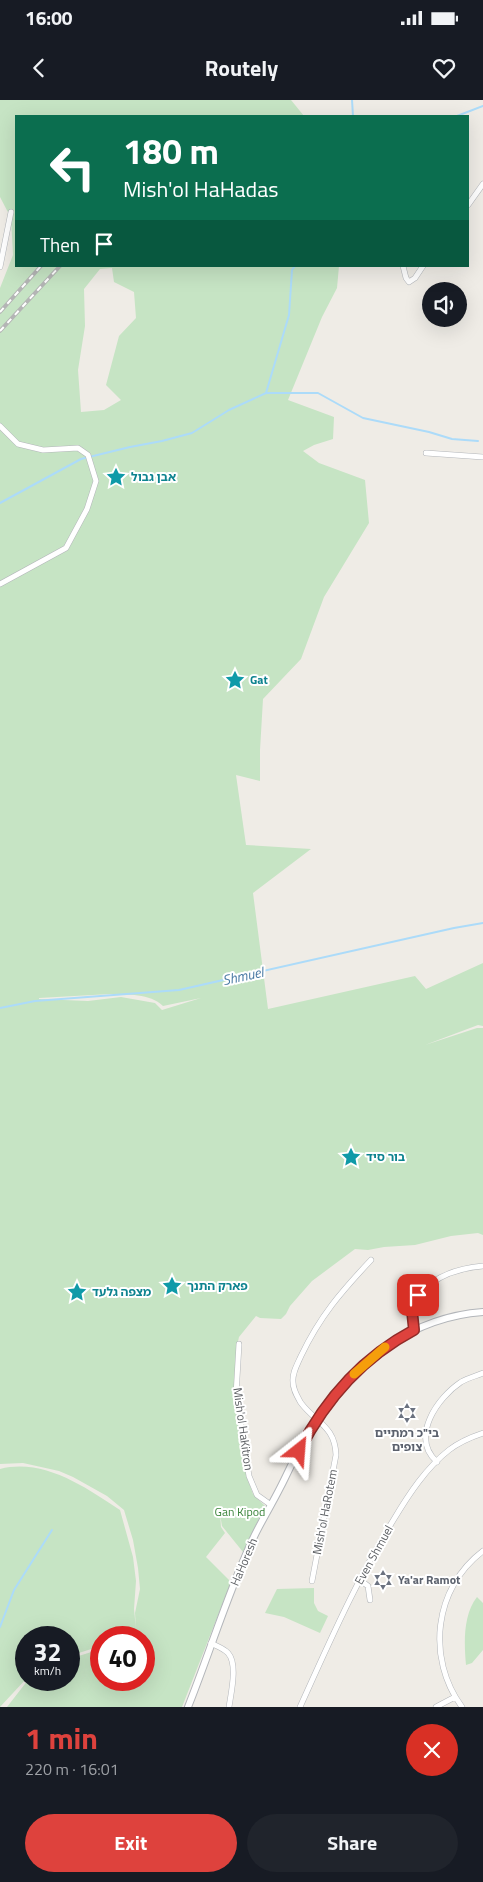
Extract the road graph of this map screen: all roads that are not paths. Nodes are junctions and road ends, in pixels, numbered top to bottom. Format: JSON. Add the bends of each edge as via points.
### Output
{"nodes":[{"id":1,"x":483,"y":184,"type":"edge"},
{"id":2,"x":469,"y":205,"type":"edge"},
{"id":3,"x":11,"y":212,"type":"dead end"},
{"id":4,"x":0,"y":267,"type":"edge"},
{"id":5,"x":403,"y":267,"type":"edge"},
{"id":6,"x":422,"y":267,"type":"edge"},
{"id":7,"x":0,"y":426,"type":"edge"},
{"id":8,"x":426,"y":454,"type":"dead end"},
{"id":9,"x":483,"y":457,"type":"edge"},
{"id":10,"x":0,"y":584,"type":"edge"},
{"id":11,"x":371,"y":1260,"type":"dead end"},
{"id":12,"x":483,"y":1266,"type":"edge"},
{"id":13,"x":483,"y":1312,"type":"edge"},
{"id":14,"x":414,"y":1330,"type":"junction"},
{"id":15,"x":239,"y":1344,"type":"dead end"},
{"id":16,"x":483,"y":1373,"type":"edge"},
{"id":17,"x":317,"y":1418,"type":"junction"},
{"id":18,"x":483,"y":1433,"type":"edge"},
{"id":19,"x":437,"y":1462,"type":"junction"},
{"id":20,"x":271,"y":1505,"type":"junction"},
{"id":21,"x":483,"y":1551,"type":"edge"},
{"id":22,"x":360,"y":1580,"type":"junction"},
{"id":23,"x":312,"y":1581,"type":"dead end"},
{"id":24,"x":370,"y":1600,"type":"dead end"},
{"id":25,"x":210,"y":1643,"type":"junction"},
{"id":26,"x":455,"y":1697,"type":"junction"},
{"id":27,"x":188,"y":1707,"type":"edge"},
{"id":28,"x":229,"y":1707,"type":"edge"},
{"id":29,"x":300,"y":1707,"type":"edge"},
{"id":30,"x":436,"y":1707,"type":"edge"},
{"id":31,"x":462,"y":1707,"type":"edge"}],
"edges":[{"from":1,"to":2,"type":"street"},
{"from":3,"to":4,"type":"street"},
{"from":5,"to":6,"type":"street","via":[[409,282]]},
{"from":7,"to":10,"type":"street","via":[[18,444],[43,450],[78,448],[88,455],[96,481],[87,508],[66,548]]},
{"from":8,"to":9,"type":"street"},
{"from":11,"to":17,"type":"street","name":"Mish'ol HaRotem","via":[[328,1308],[295,1370],[292,1380],[296,1394]]},
{"from":12,"to":14,"type":"street","via":[[450,1273],[418,1295],[412,1311]]},
{"from":13,"to":14,"type":"street","name":"HaHoresh","via":[[442,1319]]},
{"from":14,"to":17,"type":"street","name":"HaHoresh","via":[[394,1340],[347,1380]]},
{"from":15,"to":20,"type":"street","name":"Mish'ol HaKitron","via":[[236,1395],[249,1476],[257,1495]]},
{"from":16,"to":19,"type":"street","via":[[462,1381],[436,1406],[428,1425],[426,1442],[429,1453]]},
{"from":17,"to":20,"type":"street","name":"HaHoresh"},
{"from":17,"to":23,"type":"street","name":"Mish'ol HaRotem","via":[[330,1431],[336,1456]]},
{"from":18,"to":19,"type":"street","name":"Even Shmuel","via":[[459,1443]]},
{"from":19,"to":22,"type":"street","name":"Even Shmuel","via":[[402,1507]]},
{"from":20,"to":25,"type":"street","name":"HaHoresh","via":[[250,1545]]},
{"from":21,"to":26,"type":"street","via":[[454,1583],[441,1619],[438,1642],[442,1665]]},
{"from":22,"to":24,"type":"street","via":[[368,1586]]},
{"from":22,"to":29,"type":"street","name":"Even Shmuel"},
{"from":25,"to":27,"type":"street","name":"HaHoresh"},
{"from":25,"to":28,"type":"street","via":[[231,1657],[233,1676]]},
{"from":26,"to":30,"type":"street"},
{"from":26,"to":31,"type":"street"}]}
